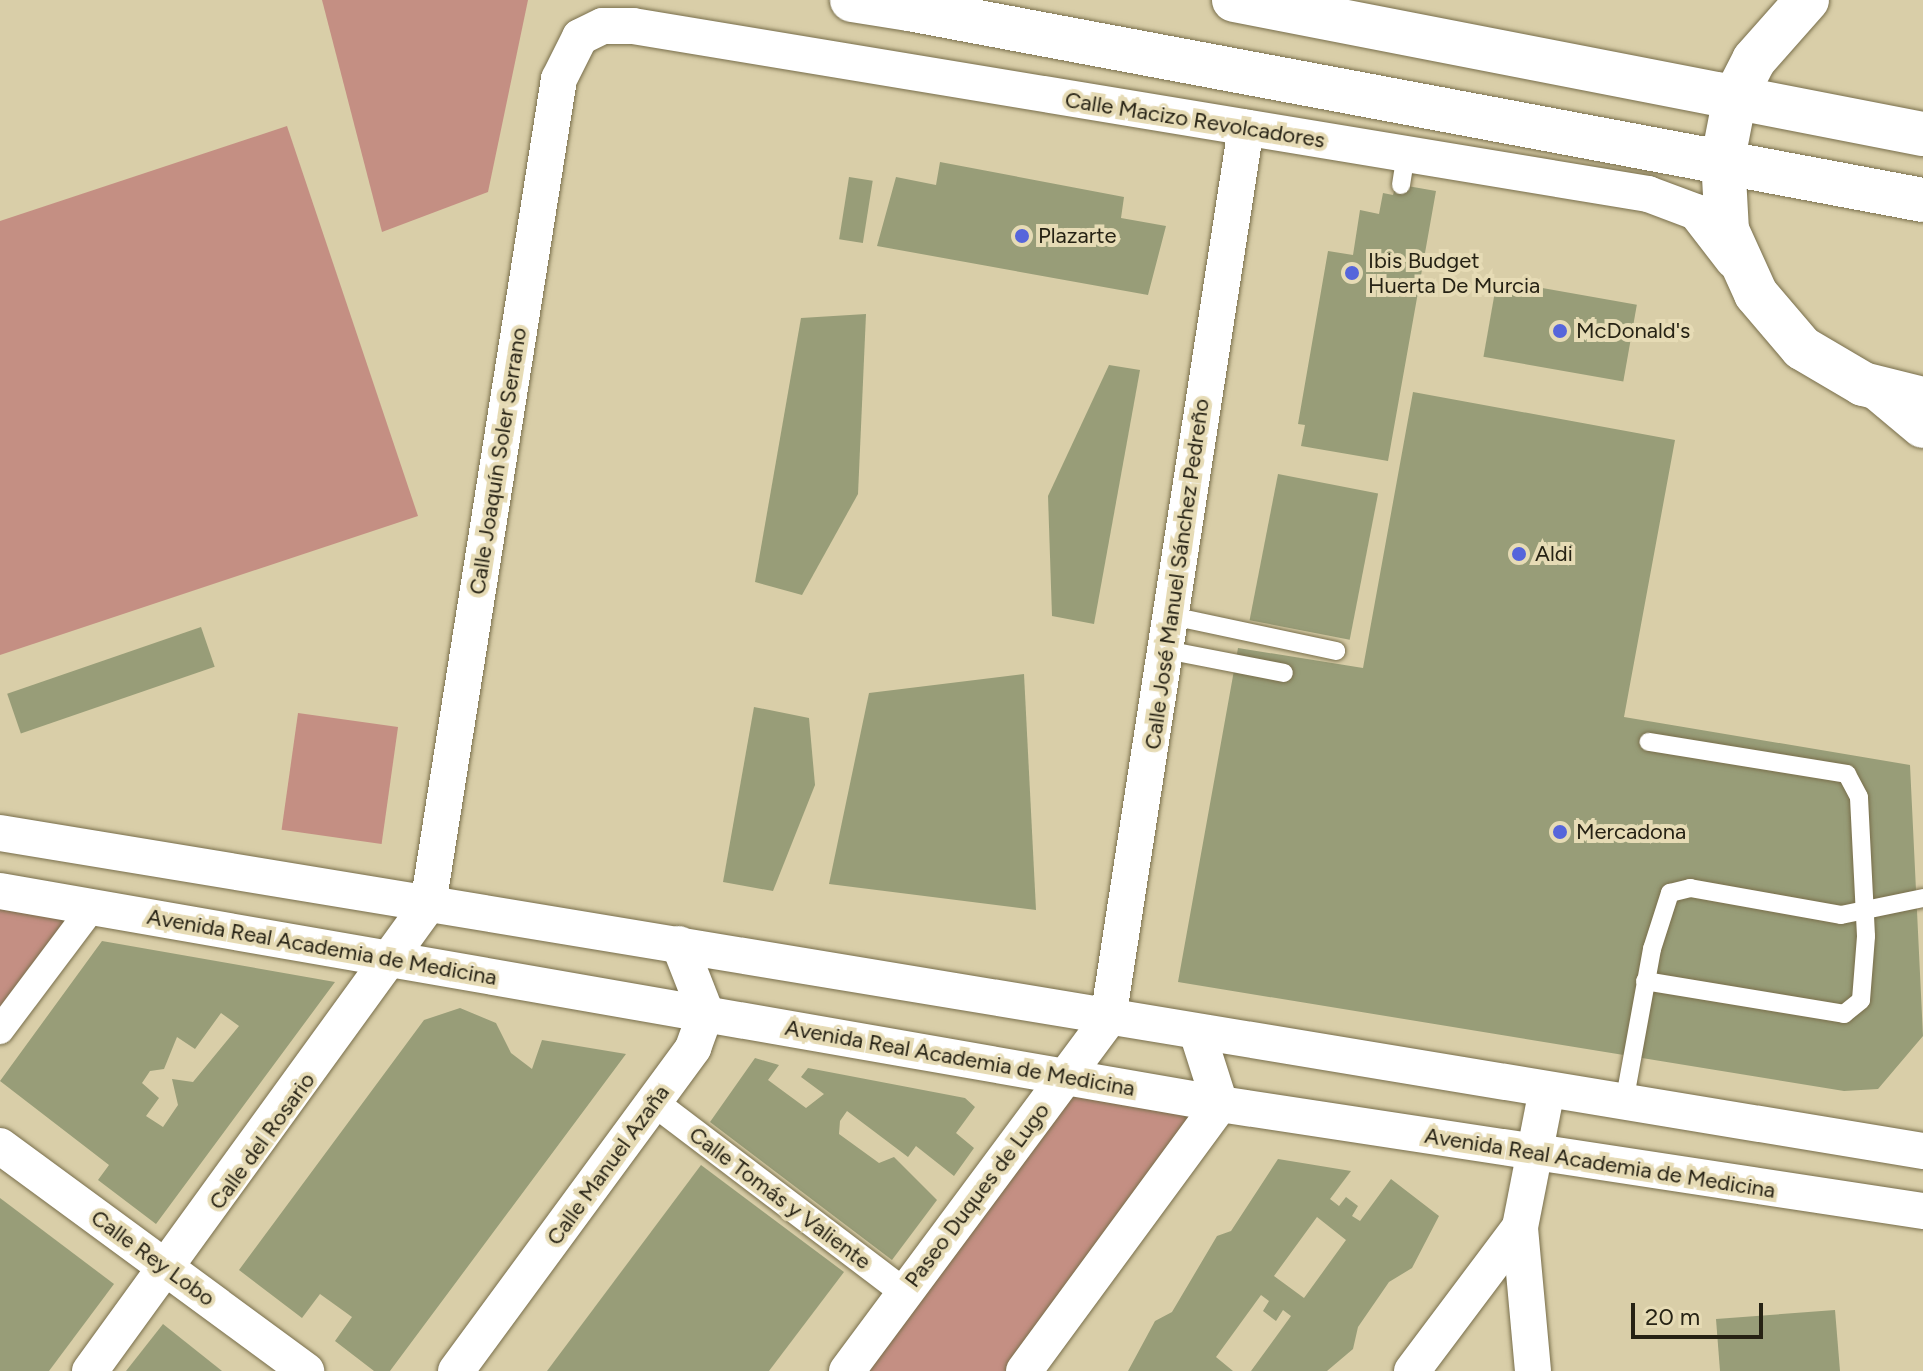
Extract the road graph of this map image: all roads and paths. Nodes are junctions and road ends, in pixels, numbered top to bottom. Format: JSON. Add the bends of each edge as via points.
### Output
{"nodes":[{"id":1,"x":852,"y":0,"type":"edge"},
{"id":2,"x":1234,"y":0,"type":"edge"},
{"id":3,"x":1807,"y":0,"type":"edge"},
{"id":4,"x":591,"y":30,"type":"joint"},
{"id":5,"x":1735,"y":97,"type":"junction"},
{"id":6,"x":1246,"y":128,"type":"junction"},
{"id":7,"x":1923,"y":134,"type":"edge"},
{"id":8,"x":1723,"y":159,"type":"junction"},
{"id":9,"x":1923,"y":200,"type":"edge"},
{"id":10,"x":1756,"y":294,"type":"junction"},
{"id":11,"x":1880,"y":390,"type":"junction"},
{"id":12,"x":1923,"y":399,"type":"edge"},
{"id":13,"x":1923,"y":426,"type":"edge"},
{"id":14,"x":1166,"y":633,"type":"junction"},
{"id":15,"x":1336,"y":651,"type":"dead end"},
{"id":16,"x":1284,"y":673,"type":"dead end"},
{"id":17,"x":1649,"y":742,"type":"dead end"},
{"id":18,"x":0,"y":833,"type":"edge"},
{"id":19,"x":0,"y":891,"type":"edge"},
{"id":20,"x":1923,"y":898,"type":"edge"},
{"id":21,"x":428,"y":905,"type":"junction"},
{"id":22,"x":93,"y":906,"type":"junction"},
{"id":23,"x":1864,"y":914,"type":"junction"},
{"id":24,"x":679,"y":944,"type":"junction"},
{"id":25,"x":392,"y":962,"type":"junction"},
{"id":26,"x":1645,"y":981,"type":"junction"},
{"id":27,"x":706,"y":1013,"type":"junction"},
{"id":28,"x":1108,"y":1019,"type":"junction"},
{"id":29,"x":0,"y":1030,"type":"edge"},
{"id":30,"x":1198,"y":1035,"type":"junction"},
{"id":31,"x":1066,"y":1076,"type":"junction"},
{"id":32,"x":1547,"y":1090,"type":"junction"},
{"id":33,"x":655,"y":1103,"type":"junction"},
{"id":34,"x":1624,"y":1103,"type":"junction"},
{"id":35,"x":1220,"y":1104,"type":"junction"},
{"id":36,"x":0,"y":1146,"type":"edge"},
{"id":37,"x":1923,"y":1151,"type":"edge"},
{"id":38,"x":1530,"y":1153,"type":"junction"},
{"id":39,"x":1923,"y":1211,"type":"edge"},
{"id":40,"x":1520,"y":1227,"type":"junction"},
{"id":41,"x":169,"y":1269,"type":"junction"},
{"id":42,"x":905,"y":1293,"type":"junction"},
{"id":43,"x":90,"y":1371,"type":"edge"},
{"id":44,"x":306,"y":1371,"type":"edge"},
{"id":45,"x":456,"y":1371,"type":"edge"},
{"id":46,"x":847,"y":1371,"type":"edge"},
{"id":47,"x":1024,"y":1371,"type":"edge"},
{"id":48,"x":1412,"y":1371,"type":"edge"},
{"id":49,"x":1533,"y":1371,"type":"edge"}],
"edges":[{"from":1,"to":8,"type":"main road"},
{"from":2,"to":5,"type":"main road"},
{"from":3,"to":5,"type":"main road","via":[[1761,51]]},
{"from":4,"to":6,"type":"street","name":"Calle Macizo Revolcadores","via":[[633,26]]},
{"from":4,"to":21,"type":"street","name":"Calle Joaquín Soler Serrano","via":[[572,42],[559,79]]},
{"from":5,"to":7,"type":"main road"},
{"from":5,"to":8,"type":"main road"},
{"from":6,"to":10,"type":"street","name":"Calle Macizo Revolcadores","via":[[1404,170],[1685,205],[1707,220]]},
{"from":6,"to":14,"type":"street","name":"Calle José Manuel Sánchez Pedreño"},
{"from":8,"to":9,"type":"main road"},
{"from":8,"to":10,"type":"main road","via":[[1727,230]]},
{"from":10,"to":11,"type":"main road","via":[[1802,348]]},
{"from":11,"to":12,"type":"main road"},
{"from":11,"to":13,"type":"main road"},
{"from":14,"to":15,"type":"lane"},
{"from":14,"to":16,"type":"lane"},
{"from":14,"to":28,"type":"street","name":"Calle José Manuel Sánchez Pedreño"},
{"from":17,"to":23,"type":"lane","via":[[1847,774],[1859,797]]},
{"from":18,"to":21,"type":"street"},
{"from":19,"to":22,"type":"street","name":"Avenida Real Academia de Medicina"},
{"from":20,"to":23,"type":"lane"},
{"from":21,"to":24,"type":"street"},
{"from":21,"to":25,"type":"street","name":"Calle del Rosario"},
{"from":22,"to":25,"type":"street","name":"Avenida Real Academia de Medicina"},
{"from":22,"to":29,"type":"street"},
{"from":23,"to":26,"type":"lane","via":[[1679,888],[1663,901]]},
{"from":23,"to":26,"type":"lane","via":[[1861,1000],[1850,1013]]},
{"from":24,"to":27,"type":"street"},
{"from":24,"to":28,"type":"street"},
{"from":25,"to":27,"type":"street","name":"Avenida Real Academia de Medicina"},
{"from":25,"to":41,"type":"street","name":"Calle del Rosario"},
{"from":26,"to":34,"type":"lane"},
{"from":27,"to":31,"type":"street","name":"Avenida Real Academia de Medicina"},
{"from":27,"to":33,"type":"street","name":"Calle Manuel Azaña","via":[[693,1048]]},
{"from":28,"to":30,"type":"street"},
{"from":28,"to":31,"type":"street","name":"Paseo Duques de Lugo"},
{"from":30,"to":32,"type":"street"},
{"from":30,"to":35,"type":"street"},
{"from":31,"to":35,"type":"street","name":"Avenida Real Academia de Medicina"},
{"from":31,"to":42,"type":"street","name":"Paseo Duques de Lugo"},
{"from":32,"to":34,"type":"street"},
{"from":32,"to":38,"type":"street"},
{"from":33,"to":42,"type":"street","name":"Calle Tomás y Valiente"},
{"from":33,"to":45,"type":"street","name":"Calle Manuel Azaña"},
{"from":34,"to":37,"type":"street"},
{"from":35,"to":38,"type":"street","name":"Avenida Real Academia de Medicina"},
{"from":35,"to":47,"type":"street"},
{"from":36,"to":41,"type":"street","name":"Calle Rey Lobo"},
{"from":38,"to":39,"type":"street","name":"Avenida Real Academia de Medicina"},
{"from":38,"to":40,"type":"street"},
{"from":40,"to":48,"type":"street"},
{"from":40,"to":49,"type":"street"},
{"from":41,"to":43,"type":"street","name":"Calle del Rosario"},
{"from":41,"to":44,"type":"street","name":"Calle Rey Lobo"},
{"from":42,"to":46,"type":"street","name":"Paseo Duques de Lugo"}]}
